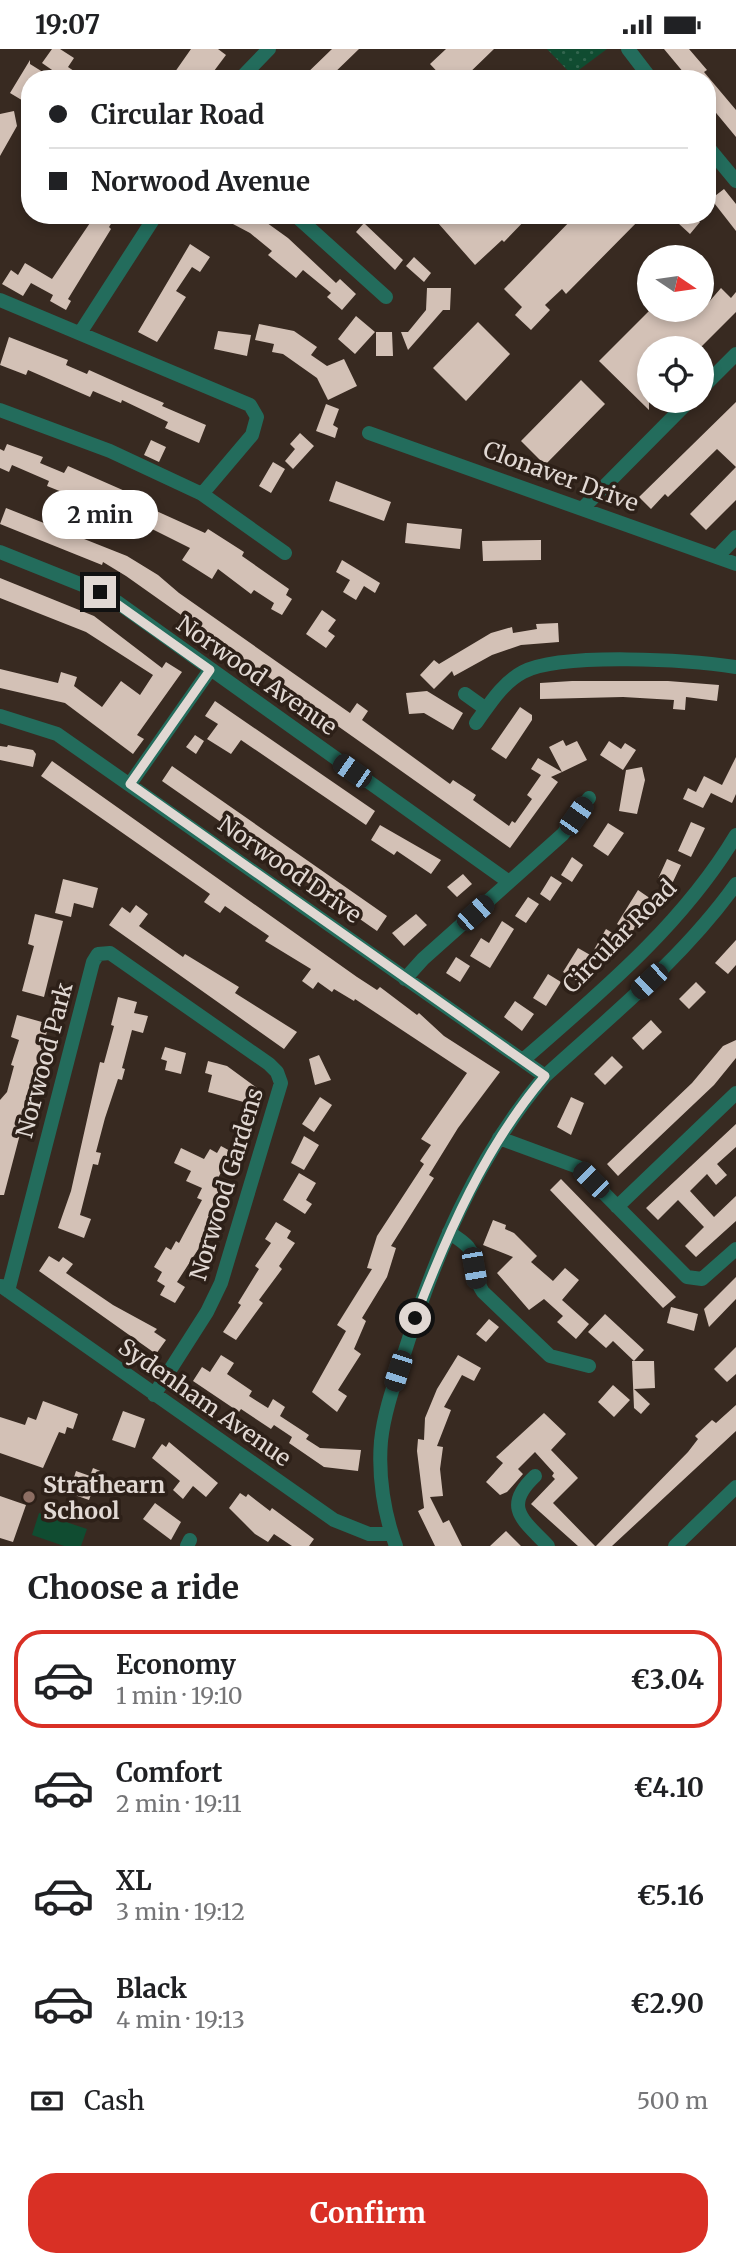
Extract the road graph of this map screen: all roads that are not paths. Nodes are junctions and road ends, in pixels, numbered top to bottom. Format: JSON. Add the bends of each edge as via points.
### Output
{"nodes":[{"id":1,"x":269,"y":49,"type":"edge"},
{"id":2,"x":628,"y":49,"type":"edge"},
{"id":3,"x":249,"y":70,"type":"edge"},
{"id":4,"x":644,"y":70,"type":"edge"},
{"id":5,"x":716,"y":157,"type":"edge"},
{"id":6,"x":736,"y":181,"type":"edge"},
{"id":7,"x":150,"y":224,"type":"edge"},
{"id":8,"x":305,"y":224,"type":"edge"},
{"id":9,"x":386,"y":297,"type":"dead end"},
{"id":10,"x":0,"y":300,"type":"edge"},
{"id":11,"x":80,"y":333,"type":"junction"},
{"id":12,"x":736,"y":354,"type":"edge"},
{"id":13,"x":714,"y":376,"type":"edge"},
{"id":14,"x":0,"y":411,"type":"edge"},
{"id":15,"x":677,"y":413,"type":"edge"},
{"id":16,"x":369,"y":433,"type":"dead end"},
{"id":17,"x":202,"y":494,"type":"junction"},
{"id":18,"x":583,"y":507,"type":"junction"},
{"id":19,"x":736,"y":537,"type":"edge"},
{"id":20,"x":0,"y":552,"type":"edge"},
{"id":21,"x":285,"y":553,"type":"dead end"},
{"id":22,"x":717,"y":557,"type":"junction"},
{"id":23,"x":736,"y":564,"type":"edge"},
{"id":24,"x":736,"y":667,"type":"edge"},
{"id":25,"x":210,"y":670,"type":"junction"},
{"id":26,"x":465,"y":694,"type":"dead end"},
{"id":27,"x":486,"y":709,"type":"junction"},
{"id":28,"x":0,"y":716,"type":"edge"},
{"id":29,"x":476,"y":723,"type":"dead end"},
{"id":30,"x":130,"y":784,"type":"junction"},
{"id":31,"x":589,"y":798,"type":"dead end"},
{"id":32,"x":736,"y":835,"type":"edge"},
{"id":33,"x":509,"y":882,"type":"junction"},
{"id":34,"x":736,"y":884,"type":"edge"},
{"id":35,"x":93,"y":962,"type":"joint"},
{"id":36,"x":405,"y":979,"type":"junction"},
{"id":37,"x":523,"y":1060,"type":"junction"},
{"id":38,"x":545,"y":1076,"type":"junction"},
{"id":39,"x":736,"y":1094,"type":"edge"},
{"id":40,"x":499,"y":1138,"type":"junction"},
{"id":41,"x":617,"y":1207,"type":"junction"},
{"id":42,"x":449,"y":1232,"type":"junction"},
{"id":43,"x":736,"y":1248,"type":"edge"},
{"id":44,"x":4,"y":1288,"type":"edge"},
{"id":45,"x":589,"y":1366,"type":"dead end"},
{"id":46,"x":155,"y":1395,"type":"junction"},
{"id":47,"x":535,"y":1476,"type":"dead end"},
{"id":48,"x":736,"y":1487,"type":"edge"},
{"id":49,"x":393,"y":1540,"type":"edge"},
{"id":50,"x":548,"y":1546,"type":"edge"},
{"id":51,"x":675,"y":1546,"type":"edge"}],
"edges":[{"from":1,"to":3,"type":"street"},
{"from":2,"to":4,"type":"street"},
{"from":5,"to":6,"type":"street"},
{"from":7,"to":11,"type":"street"},
{"from":8,"to":9,"type":"street"},
{"from":10,"to":11,"type":"street"},
{"from":11,"to":17,"type":"street","via":[[240,399],[253,409],[257,422],[252,435]]},
{"from":12,"to":13,"type":"street"},
{"from":14,"to":17,"type":"street","via":[[110,451]]},
{"from":15,"to":18,"type":"street"},
{"from":16,"to":18,"type":"street","name":"Clonaver Drive"},
{"from":17,"to":21,"type":"street"},
{"from":18,"to":22,"type":"street","name":"Clonaver Drive"},
{"from":19,"to":22,"type":"street"},
{"from":20,"to":25,"type":"street","name":"Norwood Avenue","via":[[100,592]]},
{"from":22,"to":23,"type":"street","name":"Clonaver Drive"},
{"from":24,"to":27,"type":"street","via":[[665,659],[557,663],[522,673],[498,692]]},
{"from":25,"to":30,"type":"street"},
{"from":25,"to":33,"type":"street","name":"Norwood Avenue"},
{"from":26,"to":27,"type":"street"},
{"from":27,"to":29,"type":"street"},
{"from":28,"to":30,"type":"street","name":"Norwood Drive","via":[[57,734]]},
{"from":30,"to":36,"type":"street","name":"Norwood Drive"},
{"from":31,"to":33,"type":"street","via":[[563,834]]},
{"from":32,"to":37,"type":"street","name":"Circular Road","via":[[671,923]]},
{"from":33,"to":36,"type":"street"},
{"from":34,"to":38,"type":"street","via":[[683,949]]},
{"from":35,"to":44,"type":"street","name":"Norwood Park"},
{"from":35,"to":46,"type":"street","name":"Norwood Gardens","via":[[102,953],[114,955],[269,1064],[281,1083],[220,1283]]},
{"from":36,"to":37,"type":"street","name":"Norwood Drive"},
{"from":37,"to":38,"type":"street","name":"Norwood Drive"},
{"from":38,"to":40,"type":"street"},
{"from":39,"to":41,"type":"street"},
{"from":40,"to":41,"type":"street","via":[[578,1167]]},
{"from":40,"to":42,"type":"street"},
{"from":41,"to":43,"type":"street","via":[[694,1280],[710,1274]]},
{"from":42,"to":45,"type":"street","via":[[468,1246],[476,1283],[483,1292],[550,1356]]},
{"from":42,"to":49,"type":"street","via":[[415,1318],[381,1441],[381,1478]]},
{"from":44,"to":46,"type":"street","name":"Sydenham Avenue"},
{"from":46,"to":49,"type":"street","name":"Sydenham Avenue","via":[[334,1520]]},
{"from":47,"to":50,"type":"street","via":[[520,1492],[517,1509]]},
{"from":48,"to":51,"type":"street"}]}
